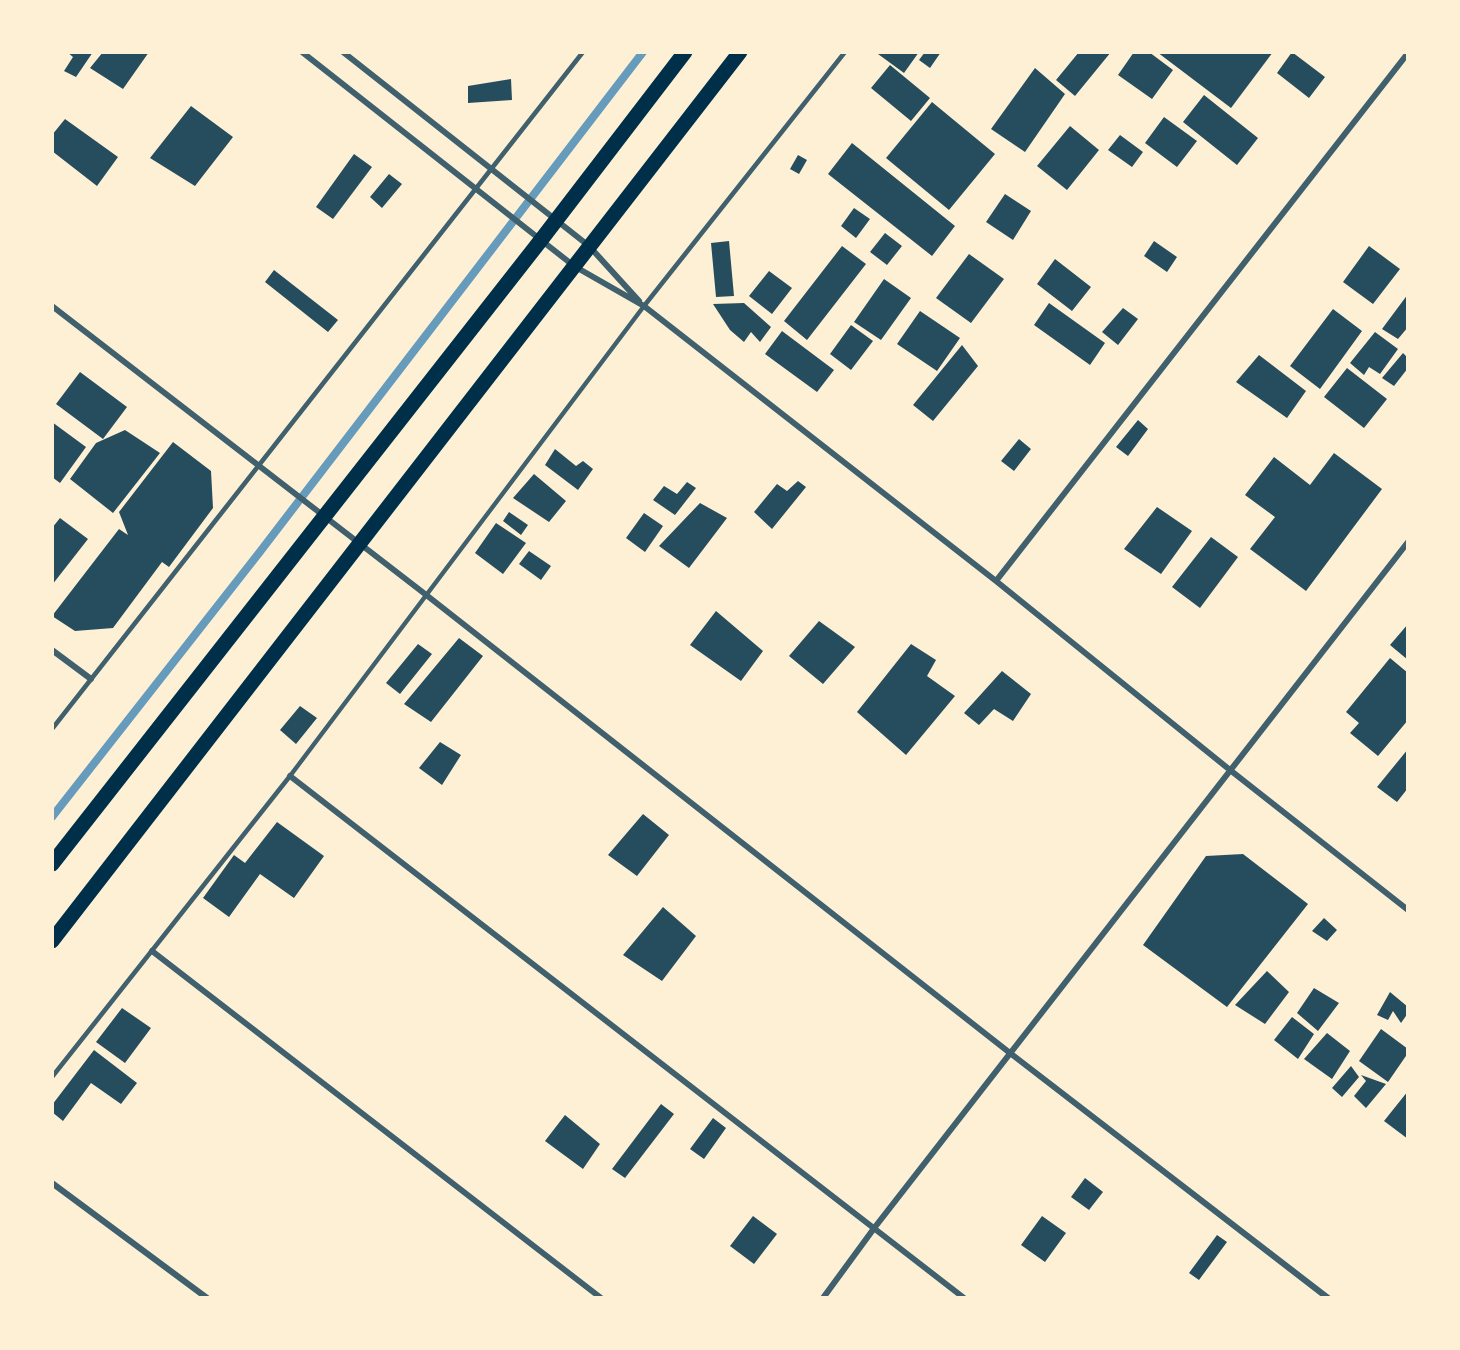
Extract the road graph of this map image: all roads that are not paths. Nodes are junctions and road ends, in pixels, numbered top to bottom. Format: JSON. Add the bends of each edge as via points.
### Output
{"nodes":[{"id":1,"x":302,"y":52,"type":"edge"},
{"id":2,"x":343,"y":52,"type":"edge"},
{"id":3,"x":583,"y":52,"type":"edge"},
{"id":4,"x":685,"y":52,"type":"edge"},
{"id":5,"x":740,"y":52,"type":"edge"},
{"id":6,"x":845,"y":52,"type":"edge"},
{"id":7,"x":1407,"y":53,"type":"edge"},
{"id":8,"x":491,"y":169,"type":"junction"},
{"id":9,"x":476,"y":189,"type":"junction"},
{"id":10,"x":556,"y":220,"type":"junction"},
{"id":11,"x":541,"y":240,"type":"junction"},
{"id":12,"x":590,"y":246,"type":"junction"},
{"id":13,"x":574,"y":266,"type":"junction"},
{"id":14,"x":52,"y":306,"type":"edge"},
{"id":15,"x":644,"y":306,"type":"junction"},
{"id":16,"x":259,"y":465,"type":"junction"},
{"id":17,"x":325,"y":517,"type":"junction"},
{"id":18,"x":1407,"y":542,"type":"edge"},
{"id":19,"x":360,"y":543,"type":"junction"},
{"id":20,"x":996,"y":581,"type":"junction"},
{"id":21,"x":425,"y":594,"type":"junction"},
{"id":22,"x":52,"y":650,"type":"edge"},
{"id":23,"x":92,"y":679,"type":"junction"},
{"id":24,"x":52,"y":729,"type":"edge"},
{"id":25,"x":1230,"y":770,"type":"junction"},
{"id":26,"x":290,"y":776,"type":"junction"},
{"id":27,"x":52,"y":864,"type":"edge"},
{"id":28,"x":1407,"y":910,"type":"edge"},
{"id":29,"x":52,"y":941,"type":"edge"},
{"id":30,"x":152,"y":951,"type":"junction"},
{"id":31,"x":1011,"y":1053,"type":"junction"},
{"id":32,"x":52,"y":1077,"type":"edge"},
{"id":33,"x":52,"y":1183,"type":"edge"},
{"id":34,"x":875,"y":1227,"type":"junction"},
{"id":35,"x":207,"y":1298,"type":"edge"},
{"id":36,"x":601,"y":1298,"type":"edge"},
{"id":37,"x":823,"y":1298,"type":"edge"},
{"id":38,"x":964,"y":1298,"type":"edge"},
{"id":39,"x":1328,"y":1298,"type":"edge"}],
"edges":[{"from":1,"to":9,"type":"street"},
{"from":2,"to":8,"type":"street"},
{"from":3,"to":8,"type":"lane"},
{"from":4,"to":10,"type":"main road"},
{"from":5,"to":12,"type":"main road"},
{"from":6,"to":15,"type":"lane"},
{"from":7,"to":20,"type":"street"},
{"from":8,"to":9,"type":"lane"},
{"from":8,"to":10,"type":"street"},
{"from":9,"to":11,"type":"street"},
{"from":9,"to":16,"type":"lane"},
{"from":10,"to":11,"type":"main road"},
{"from":10,"to":12,"type":"street"},
{"from":11,"to":13,"type":"street"},
{"from":11,"to":17,"type":"main road"},
{"from":12,"to":13,"type":"main road"},
{"from":12,"to":15,"type":"street"},
{"from":13,"to":15,"type":"street"},
{"from":13,"to":19,"type":"main road"},
{"from":14,"to":16,"type":"street"},
{"from":15,"to":20,"type":"street"},
{"from":15,"to":21,"type":"lane"},
{"from":16,"to":17,"type":"street"},
{"from":16,"to":23,"type":"lane"},
{"from":17,"to":19,"type":"street"},
{"from":17,"to":27,"type":"main road"},
{"from":18,"to":25,"type":"street"},
{"from":19,"to":21,"type":"street"},
{"from":19,"to":29,"type":"main road"},
{"from":20,"to":25,"type":"street"},
{"from":21,"to":26,"type":"lane"},
{"from":21,"to":31,"type":"street"},
{"from":22,"to":23,"type":"street"},
{"from":23,"to":24,"type":"lane"},
{"from":25,"to":28,"type":"street"},
{"from":25,"to":31,"type":"street"},
{"from":26,"to":30,"type":"lane"},
{"from":26,"to":34,"type":"street"},
{"from":30,"to":32,"type":"lane"},
{"from":30,"to":36,"type":"street"},
{"from":31,"to":34,"type":"street"},
{"from":31,"to":39,"type":"street"},
{"from":33,"to":35,"type":"street"},
{"from":34,"to":37,"type":"street"},
{"from":34,"to":38,"type":"street"}]}
